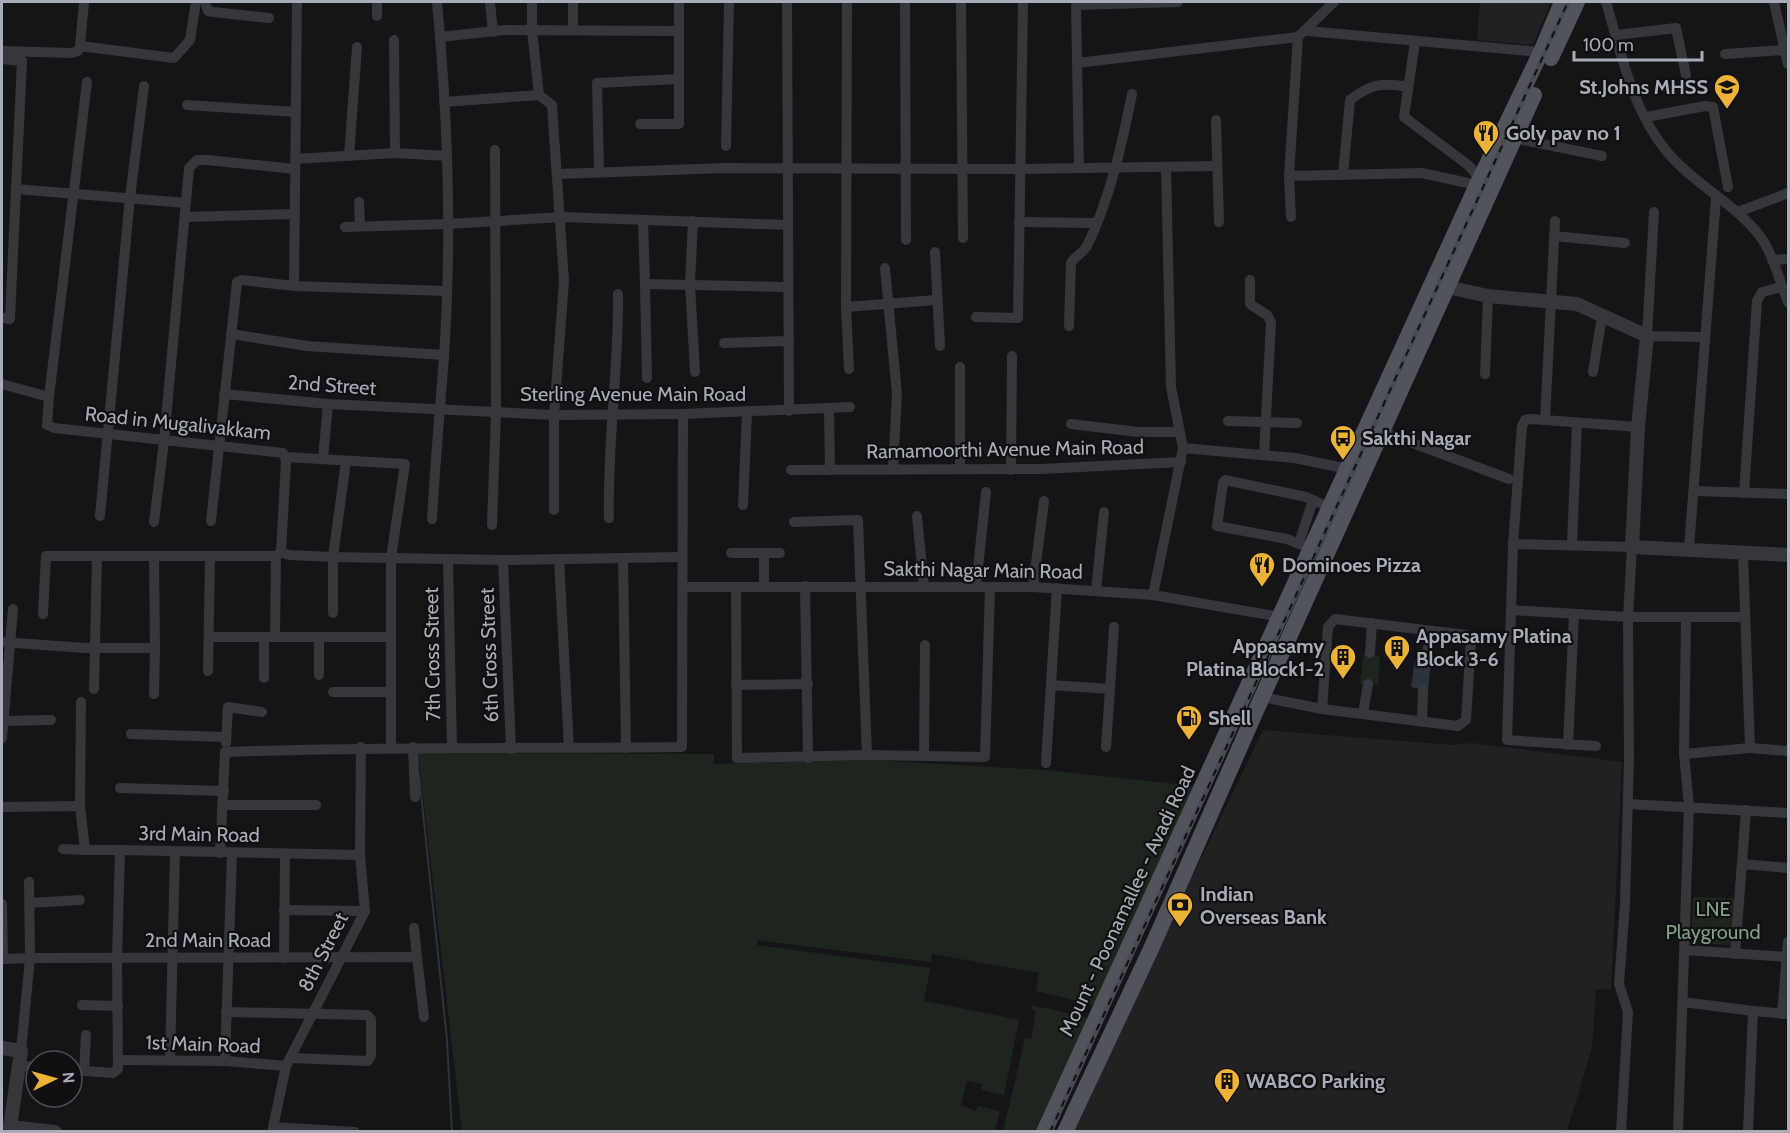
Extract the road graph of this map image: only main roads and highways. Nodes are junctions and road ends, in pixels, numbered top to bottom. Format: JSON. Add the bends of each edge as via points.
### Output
{"nodes":[{"id":1,"x":1562,"y":2,"type":"edge"},
{"id":2,"x":1577,"y":2,"type":"edge"},
{"id":3,"x":1523,"y":104,"type":"junction"},
{"id":4,"x":1446,"y":279,"type":"junction"},
{"id":5,"x":1412,"y":348,"type":"junction"},
{"id":6,"x":1091,"y":1029,"type":"junction"},
{"id":7,"x":1110,"y":1038,"type":"junction"},
{"id":8,"x":1044,"y":1131,"type":"edge"},
{"id":9,"x":1065,"y":1131,"type":"edge"}],
"edges":[{"from":1,"to":3,"type":"main road","name":"Mount - Poonamallee - Avadi Road"},
{"from":2,"to":3,"type":"main road","name":"Mount - Poonamallee - Avadi Road"},
{"from":3,"to":4,"type":"main road","name":"Mount - Poonamallee - Avadi Road","via":[[1514,138]]},
{"from":3,"to":4,"type":"main road","name":"Mount - Poonamallee - Avadi Road","via":[[1478,182]]},
{"from":4,"to":5,"type":"main road","name":"Mount - Poonamallee - Avadi Road"},
{"from":5,"to":6,"type":"main road","name":"Mount - Poonamallee - Avadi Road","via":[[1330,508],[1305,546],[1281,617]]},
{"from":5,"to":7,"type":"main road","name":"Mount - Poonamallee - Avadi Road","via":[[1381,431]]},
{"from":6,"to":7,"type":"main road"},
{"from":6,"to":8,"type":"main road","name":"Mount - Poonamallee - Avadi Road"},
{"from":7,"to":9,"type":"main road","name":"Mount - Poonamallee - Avadi Road"}]}
